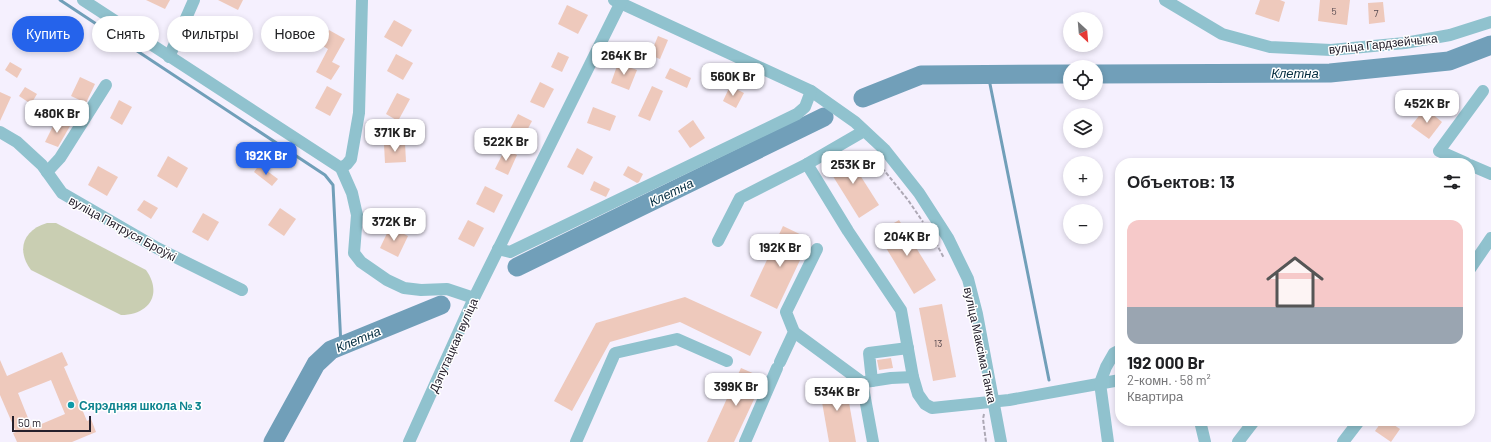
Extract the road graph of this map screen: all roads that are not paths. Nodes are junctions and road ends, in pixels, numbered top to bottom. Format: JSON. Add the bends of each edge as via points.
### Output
{"nodes":[{"id":1,"x":83,"y":0,"type":"edge"},
{"id":2,"x":194,"y":0,"type":"edge"},
{"id":3,"x":362,"y":0,"type":"edge"},
{"id":4,"x":1165,"y":0,"type":"edge"},
{"id":5,"x":619,"y":1,"type":"edge"},
{"id":6,"x":1491,"y":22,"type":"edge"},
{"id":7,"x":169,"y":57,"type":"junction"},
{"id":8,"x":106,"y":86,"type":"dead end"},
{"id":9,"x":1483,"y":90,"type":"dead end"},
{"id":10,"x":811,"y":91,"type":"junction"},
{"id":11,"x":864,"y":131,"type":"junction"},
{"id":12,"x":0,"y":132,"type":"edge"},
{"id":13,"x":1455,"y":158,"type":"edge"},
{"id":14,"x":807,"y":164,"type":"junction"},
{"id":15,"x":1475,"y":167,"type":"edge"},
{"id":16,"x":342,"y":168,"type":"junction"},
{"id":17,"x":47,"y":172,"type":"junction"},
{"id":18,"x":1491,"y":174,"type":"edge"},
{"id":19,"x":1491,"y":238,"type":"edge"},
{"id":20,"x":718,"y":241,"type":"dead end"},
{"id":21,"x":498,"y":249,"type":"junction"},
{"id":22,"x":817,"y":249,"type":"dead end"},
{"id":23,"x":1475,"y":262,"type":"edge"},
{"id":24,"x":242,"y":290,"type":"dead end"},
{"id":25,"x":474,"y":298,"type":"junction"},
{"id":26,"x":794,"y":332,"type":"junction"},
{"id":27,"x":908,"y":348,"type":"junction"},
{"id":28,"x":1115,"y":352,"type":"edge"},
{"id":29,"x":727,"y":361,"type":"dead end"},
{"id":30,"x":913,"y":377,"type":"junction"},
{"id":31,"x":867,"y":381,"type":"junction"},
{"id":32,"x":1115,"y":381,"type":"edge"},
{"id":33,"x":1100,"y":383,"type":"junction"},
{"id":34,"x":988,"y":402,"type":"junction"},
{"id":35,"x":1201,"y":426,"type":"edge"},
{"id":36,"x":1250,"y":426,"type":"edge"},
{"id":37,"x":1355,"y":426,"type":"edge"},
{"id":38,"x":409,"y":442,"type":"edge"},
{"id":39,"x":575,"y":442,"type":"edge"},
{"id":40,"x":579,"y":442,"type":"edge"},
{"id":41,"x":745,"y":442,"type":"edge"},
{"id":42,"x":873,"y":442,"type":"edge"},
{"id":43,"x":1001,"y":442,"type":"edge"},
{"id":44,"x":1108,"y":442,"type":"edge"},
{"id":45,"x":1204,"y":442,"type":"edge"},
{"id":46,"x":1238,"y":442,"type":"edge"},
{"id":47,"x":1343,"y":442,"type":"edge"}],
"edges":[{"from":1,"to":7,"type":"street"},
{"from":2,"to":7,"type":"street"},
{"from":3,"to":16,"type":"street","via":[[359,113],[351,159]]},
{"from":4,"to":6,"type":"street","name":"вуліца Гардзейчыка","via":[[1222,34],[1270,47],[1331,50],[1405,42],[1450,35]]},
{"from":5,"to":10,"type":"street","name":"вуліца Максіма Танка"},
{"from":5,"to":21,"type":"street","name":"Дэпутацкая вуліца"},
{"from":7,"to":16,"type":"street"},
{"from":8,"to":17,"type":"street","via":[[60,158]]},
{"from":9,"to":13,"type":"street","via":[[1439,151]]},
{"from":10,"to":11,"type":"street","name":"вуліца Максіма Танка"},
{"from":10,"to":21,"type":"street","via":[[805,107],[797,114],[510,252]]},
{"from":11,"to":14,"type":"street"},
{"from":11,"to":34,"type":"street","name":"вуліца Максіма Танка","via":[[885,150],[919,193],[948,238],[968,279],[977,314]]},
{"from":12,"to":17,"type":"street","name":"вуліца Пятруся Броўкі","via":[[18,142]]},
{"from":14,"to":20,"type":"street","via":[[740,198]]},
{"from":14,"to":27,"type":"street","via":[[848,232],[901,310]]},
{"from":15,"to":18,"type":"street"},
{"from":16,"to":25,"type":"street","via":[[357,215],[354,253],[361,262],[386,280],[404,288],[446,289]]},
{"from":17,"to":24,"type":"street","name":"вуліца Пятруся Броўкі","via":[[62,194],[157,248]]},
{"from":19,"to":23,"type":"street"},
{"from":21,"to":25,"type":"street","name":"Дэпутацкая вуліца"},
{"from":22,"to":26,"type":"street","via":[[786,312]]},
{"from":25,"to":38,"type":"street","name":"Дэпутацкая вуліца"},
{"from":26,"to":31,"type":"street"},
{"from":26,"to":41,"type":"street"},
{"from":27,"to":30,"type":"street"},
{"from":27,"to":31,"type":"street","via":[[869,353]]},
{"from":28,"to":33,"type":"street"},
{"from":29,"to":39,"type":"street","via":[[677,339],[615,353]]},
{"from":30,"to":31,"type":"street"},
{"from":30,"to":34,"type":"street","via":[[918,394],[925,404],[932,408]]},
{"from":31,"to":42,"type":"street"},
{"from":32,"to":33,"type":"street"},
{"from":33,"to":34,"type":"street"},
{"from":33,"to":44,"type":"street"},
{"from":34,"to":43,"type":"street","name":"вуліца Максіма Танка"},
{"from":35,"to":45,"type":"street"},
{"from":36,"to":46,"type":"street"},
{"from":37,"to":47,"type":"street"},
{"from":39,"to":40,"type":"street"}]}
